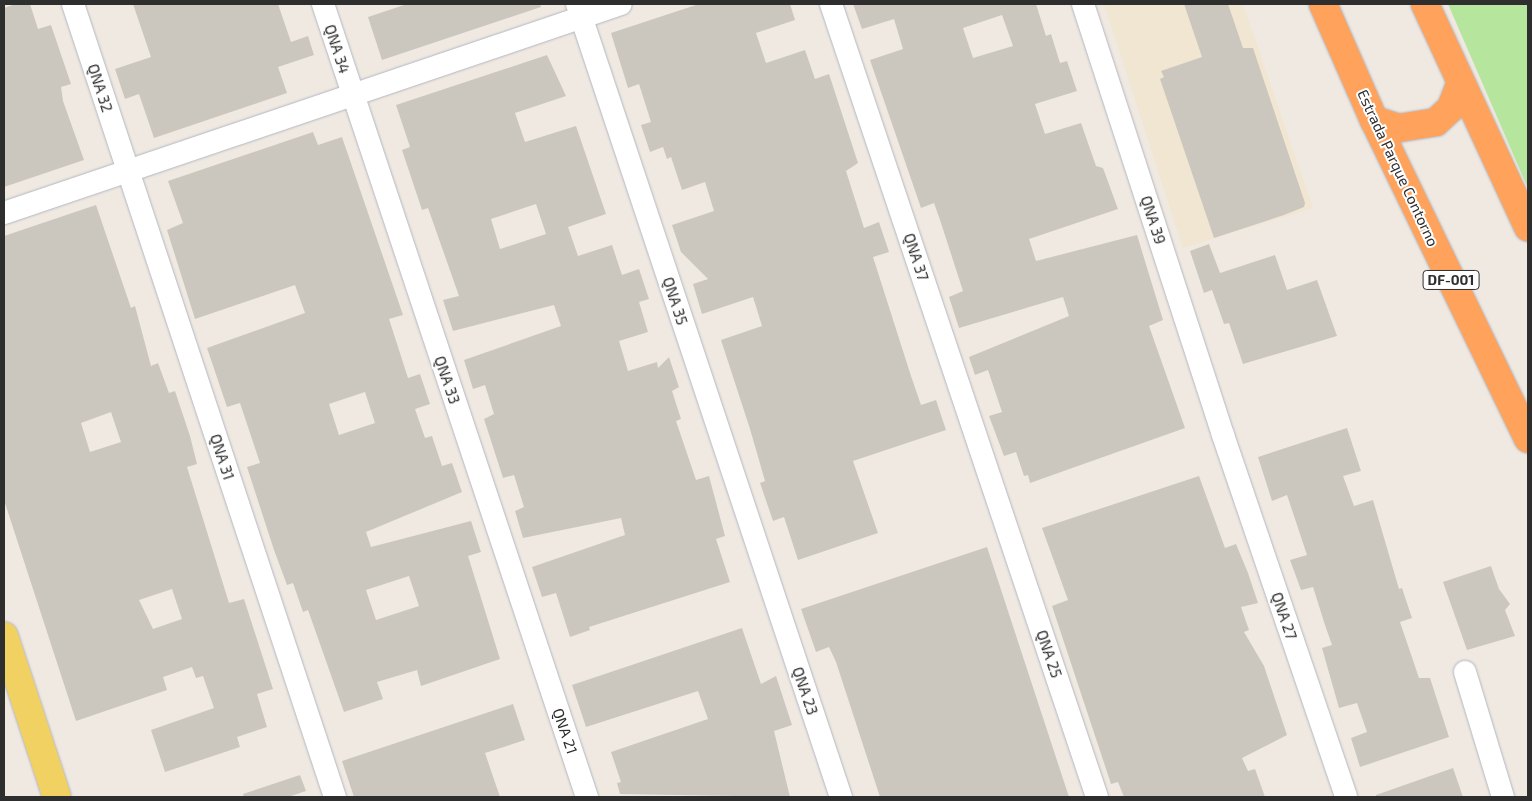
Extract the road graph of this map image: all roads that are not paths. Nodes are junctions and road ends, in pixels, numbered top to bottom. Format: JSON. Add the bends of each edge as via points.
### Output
{"nodes":[{"id":1,"x":73,"y":4,"type":"edge"},
{"id":2,"x":323,"y":4,"type":"edge"},
{"id":3,"x":621,"y":4,"type":"edge"},
{"id":4,"x":831,"y":4,"type":"edge"},
{"id":5,"x":1083,"y":4,"type":"edge"},
{"id":6,"x":1323,"y":4,"type":"edge"},
{"id":7,"x":1425,"y":4,"type":"edge"},
{"id":8,"x":579,"y":10,"type":"edge"},
{"id":9,"x":1460,"y":85,"type":"junction"},
{"id":10,"x":352,"y":94,"type":"junction"},
{"id":11,"x":1374,"y":120,"type":"junction"},
{"id":12,"x":127,"y":171,"type":"junction"},
{"id":13,"x":4,"y":213,"type":"edge"},
{"id":14,"x":1528,"y":227,"type":"edge"},
{"id":15,"x":1223,"y":435,"type":"joint"},
{"id":16,"x":1528,"y":440,"type":"edge"},
{"id":17,"x":1000,"y":510,"type":"joint"},
{"id":18,"x":769,"y":584,"type":"joint"},
{"id":19,"x":4,"y":636,"type":"edge"},
{"id":20,"x":543,"y":665,"type":"joint"},
{"id":21,"x":1465,"y":672,"type":"dead end"},
{"id":22,"x":57,"y":797,"type":"edge"},
{"id":23,"x":335,"y":797,"type":"edge"},
{"id":24,"x":587,"y":797,"type":"edge"},
{"id":25,"x":841,"y":797,"type":"edge"},
{"id":26,"x":1097,"y":797,"type":"edge"},
{"id":27,"x":1346,"y":797,"type":"edge"},
{"id":28,"x":1503,"y":797,"type":"edge"}],
"edges":[{"from":1,"to":12,"type":"street","name":"QNA 32"},
{"from":2,"to":10,"type":"street","name":"QNA 34"},
{"from":3,"to":8,"type":"street"},
{"from":4,"to":17,"type":"street","name":"QNA 37"},
{"from":5,"to":15,"type":"street","name":"QNA 39"},
{"from":6,"to":11,"type":"highway","name":"Estrada Parque Contorno","number":"DF-001"},
{"from":7,"to":9,"type":"highway"},
{"from":8,"to":10,"type":"street"},
{"from":8,"to":18,"type":"street","name":"QNA 35"},
{"from":9,"to":11,"type":"highway","via":[[1451,108],[1436,122],[1399,128]]},
{"from":9,"to":14,"type":"highway"},
{"from":10,"to":12,"type":"street"},
{"from":10,"to":20,"type":"street","name":"QNA 33"},
{"from":11,"to":16,"type":"highway","name":"Estrada Parque Contorno","number":"DF-001"},
{"from":12,"to":13,"type":"street"},
{"from":12,"to":23,"type":"street","name":"QNA 31"},
{"from":15,"to":27,"type":"street","name":"QNA 27"},
{"from":17,"to":26,"type":"street","name":"QNA 25"},
{"from":18,"to":25,"type":"street","name":"QNA 23"},
{"from":19,"to":22,"type":"main road"},
{"from":20,"to":24,"type":"street","name":"QNA 21"},
{"from":21,"to":28,"type":"street"}]}
